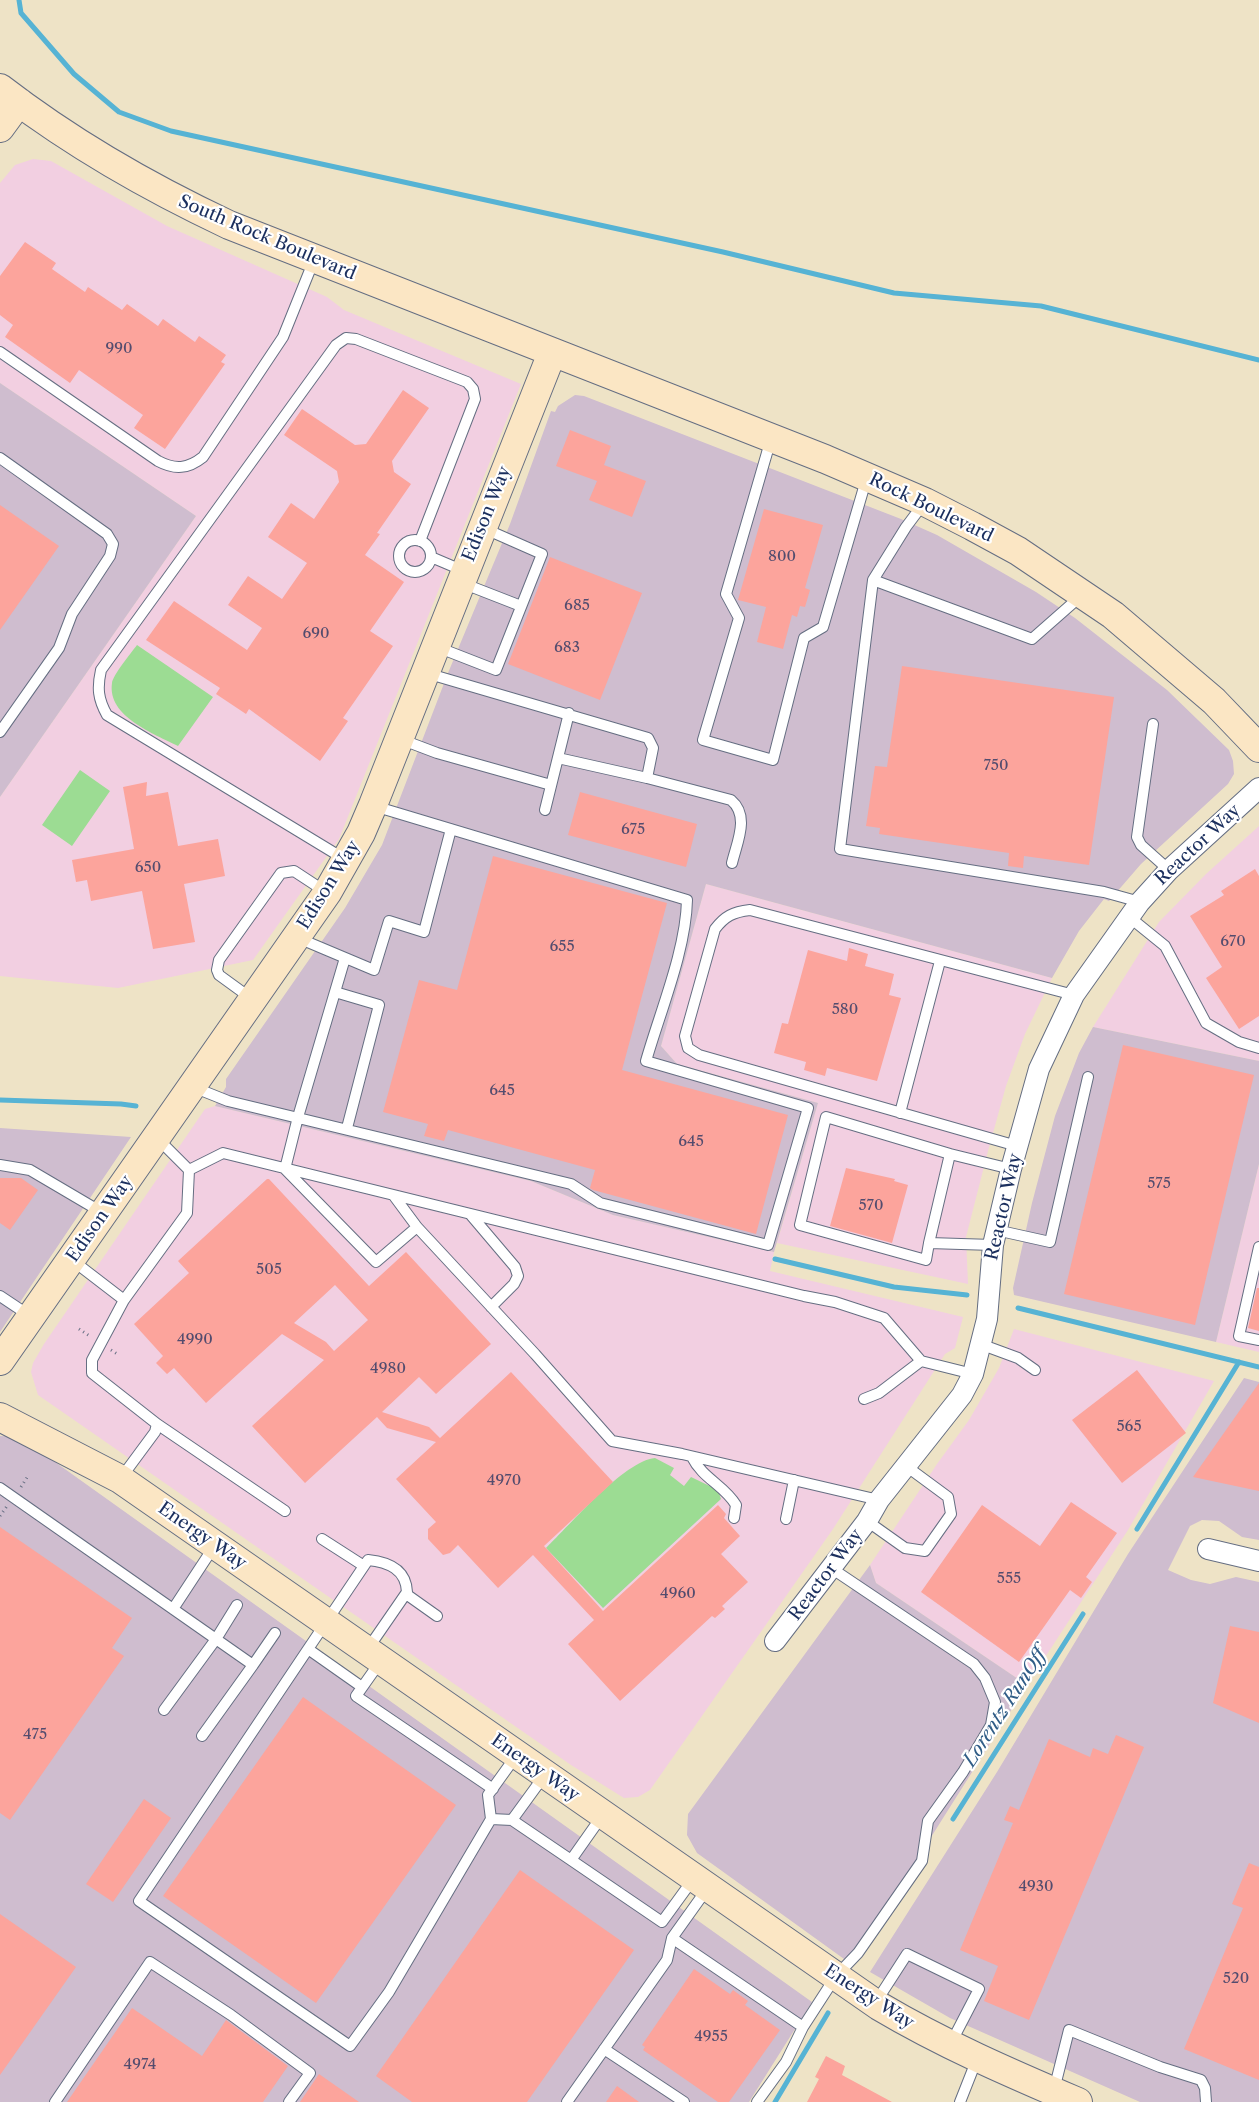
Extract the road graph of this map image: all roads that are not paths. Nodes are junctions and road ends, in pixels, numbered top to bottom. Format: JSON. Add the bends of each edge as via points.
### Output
{"nodes":[{"id":1,"x":9,"y":95,"type":"edge"},
{"id":2,"x":0,"y":128,"type":"edge"},
{"id":3,"x":314,"y":260,"type":"junction"},
{"id":4,"x":0,"y":352,"type":"edge"},
{"id":5,"x":552,"y":352,"type":"junction"},
{"id":6,"x":771,"y":438,"type":"junction"},
{"id":7,"x":0,"y":458,"type":"edge"},
{"id":8,"x":867,"y":476,"type":"junction"},
{"id":9,"x":925,"y":502,"type":"junction"},
{"id":10,"x":482,"y":527,"type":"junction"},
{"id":11,"x":420,"y":540,"type":"junction"},
{"id":12,"x":431,"y":557,"type":"junction"},
{"id":13,"x":462,"y":576,"type":"junction"},
{"id":14,"x":873,"y":580,"type":"junction"},
{"id":15,"x":1083,"y":595,"type":"junction"},
{"id":16,"x":521,"y":606,"type":"junction"},
{"id":17,"x":435,"y":646,"type":"junction"},
{"id":18,"x":425,"y":672,"type":"junction"},
{"id":19,"x":569,"y":713,"type":"junction"},
{"id":20,"x":1152,"y":724,"type":"dead end"},
{"id":21,"x":0,"y":732,"type":"edge"},
{"id":22,"x":399,"y":739,"type":"junction"},
{"id":23,"x":1259,"y":748,"type":"edge"},
{"id":24,"x":558,"y":758,"type":"junction"},
{"id":25,"x":647,"y":778,"type":"junction"},
{"id":26,"x":551,"y":785,"type":"junction"},
{"id":27,"x":1259,"y":788,"type":"edge"},
{"id":28,"x":373,"y":805,"type":"junction"},
{"id":29,"x":545,"y":810,"type":"dead end"},
{"id":30,"x":451,"y":829,"type":"junction"},
{"id":31,"x":347,"y":860,"type":"junction"},
{"id":32,"x":732,"y":862,"type":"dead end"},
{"id":33,"x":1169,"y":870,"type":"junction"},
{"id":34,"x":327,"y":893,"type":"junction"},
{"id":35,"x":1134,"y":909,"type":"junction"},
{"id":36,"x":297,"y":937,"type":"junction"},
{"id":37,"x":345,"y":958,"type":"junction"},
{"id":38,"x":940,"y":961,"type":"junction"},
{"id":39,"x":335,"y":992,"type":"junction"},
{"id":40,"x":1074,"y":995,"type":"junction"},
{"id":41,"x":253,"y":1000,"type":"junction"},
{"id":42,"x":1259,"y":1048,"type":"edge"},
{"id":43,"x":1088,"y":1077,"type":"dead end"},
{"id":44,"x":192,"y":1087,"type":"junction"},
{"id":45,"x":900,"y":1113,"type":"junction"},
{"id":46,"x":298,"y":1117,"type":"junction"},
{"id":47,"x":347,"y":1128,"type":"junction"},
{"id":48,"x":157,"y":1138,"type":"junction"},
{"id":49,"x":1017,"y":1146,"type":"junction"},
{"id":50,"x":950,"y":1154,"type":"junction"},
{"id":51,"x":0,"y":1166,"type":"edge"},
{"id":52,"x":286,"y":1169,"type":"junction"},
{"id":53,"x":1011,"y":1169,"type":"junction"},
{"id":54,"x":189,"y":1170,"type":"junction"},
{"id":55,"x":394,"y":1196,"type":"junction"},
{"id":56,"x":104,"y":1213,"type":"junction"},
{"id":57,"x":470,"y":1214,"type":"junction"},
{"id":58,"x":417,"y":1227,"type":"junction"},
{"id":59,"x":994,"y":1237,"type":"junction"},
{"id":60,"x":929,"y":1243,"type":"junction"},
{"id":61,"x":1259,"y":1248,"type":"edge"},
{"id":62,"x":71,"y":1260,"type":"junction"},
{"id":63,"x":0,"y":1296,"type":"edge"},
{"id":64,"x":124,"y":1300,"type":"junction"},
{"id":65,"x":491,"y":1307,"type":"junction"},
{"id":66,"x":31,"y":1317,"type":"junction"},
{"id":67,"x":1259,"y":1340,"type":"edge"},
{"id":68,"x":980,"y":1344,"type":"junction"},
{"id":69,"x":0,"y":1361,"type":"edge"},
{"id":70,"x":921,"y":1361,"type":"junction"},
{"id":71,"x":1035,"y":1370,"type":"dead end"},
{"id":72,"x":973,"y":1374,"type":"junction"},
{"id":73,"x":864,"y":1399,"type":"dead end"},
{"id":74,"x":0,"y":1418,"type":"edge"},
{"id":75,"x":157,"y":1424,"type":"junction"},
{"id":76,"x":692,"y":1457,"type":"junction"},
{"id":77,"x":906,"y":1466,"type":"junction"},
{"id":78,"x":120,"y":1479,"type":"junction"},
{"id":79,"x":794,"y":1480,"type":"junction"},
{"id":80,"x":0,"y":1488,"type":"edge"},
{"id":81,"x":879,"y":1500,"type":"junction"},
{"id":82,"x":286,"y":1511,"type":"dead end"},
{"id":83,"x":734,"y":1518,"type":"dead end"},
{"id":84,"x":786,"y":1519,"type":"dead end"},
{"id":85,"x":866,"y":1521,"type":"junction"},
{"id":86,"x":322,"y":1538,"type":"dead end"},
{"id":87,"x":216,"y":1545,"type":"junction"},
{"id":88,"x":1208,"y":1549,"type":"dead end"},
{"id":89,"x":1259,"y":1560,"type":"edge"},
{"id":90,"x":364,"y":1566,"type":"junction"},
{"id":91,"x":831,"y":1568,"type":"junction"},
{"id":92,"x":406,"y":1594,"type":"junction"},
{"id":93,"x":237,"y":1605,"type":"dead end"},
{"id":94,"x":172,"y":1609,"type":"junction"},
{"id":95,"x":437,"y":1616,"type":"dead end"},
{"id":96,"x":326,"y":1624,"type":"junction"},
{"id":97,"x":275,"y":1633,"type":"dead end"},
{"id":98,"x":216,"y":1639,"type":"junction"},
{"id":99,"x":775,"y":1641,"type":"dead end"},
{"id":100,"x":308,"y":1649,"type":"junction"},
{"id":101,"x":374,"y":1656,"type":"junction"},
{"id":102,"x":253,"y":1665,"type":"junction"},
{"id":103,"x":362,"y":1687,"type":"junction"},
{"id":104,"x":164,"y":1710,"type":"dead end"},
{"id":105,"x":202,"y":1736,"type":"dead end"},
{"id":106,"x":517,"y":1756,"type":"junction"},
{"id":107,"x":545,"y":1775,"type":"junction"},
{"id":108,"x":493,"y":1789,"type":"junction"},
{"id":109,"x":602,"y":1815,"type":"junction"},
{"id":110,"x":491,"y":1819,"type":"junction"},
{"id":111,"x":512,"y":1820,"type":"junction"},
{"id":112,"x":571,"y":1860,"type":"junction"},
{"id":113,"x":701,"y":1883,"type":"junction"},
{"id":114,"x":672,"y":1938,"type":"junction"},
{"id":115,"x":836,"y":1976,"type":"junction"},
{"id":116,"x":875,"y":2003,"type":"junction"},
{"id":117,"x":803,"y":2028,"type":"junction"},
{"id":118,"x":950,"y":2046,"type":"junction"},
{"id":119,"x":604,"y":2049,"type":"junction"},
{"id":120,"x":977,"y":2059,"type":"junction"},
{"id":121,"x":1055,"y":2096,"type":"edge"},
{"id":122,"x":55,"y":2102,"type":"edge"},
{"id":123,"x":289,"y":2102,"type":"edge"},
{"id":124,"x":567,"y":2102,"type":"edge"},
{"id":125,"x":684,"y":2102,"type":"edge"},
{"id":126,"x":757,"y":2102,"type":"edge"},
{"id":127,"x":960,"y":2102,"type":"edge"},
{"id":128,"x":1206,"y":2102,"type":"edge"}],
"edges":[{"from":1,"to":2,"type":"street"},
{"from":1,"to":3,"type":"street","name":"South Rock Boulevard","via":[[81,144],[153,187],[229,226]]},
{"from":3,"to":4,"type":"lane","via":[[283,337],[203,457],[188,467],[169,467],[158,461]]},
{"from":3,"to":5,"type":"street","name":"South Rock Boulevard"},
{"from":5,"to":6,"type":"street","name":"Rock Boulevard"},
{"from":5,"to":10,"type":"street","name":"Edison Way"},
{"from":6,"to":8,"type":"street","name":"Rock Boulevard"},
{"from":6,"to":8,"type":"lane","via":[[726,594],[739,618],[703,740],[773,760],[804,638],[823,626]]},
{"from":7,"to":21,"type":"lane","via":[[108,534],[113,544],[110,556],[72,614],[59,648]]},
{"from":8,"to":9,"type":"street","name":"Rock Boulevard"},
{"from":9,"to":14,"type":"lane"},
{"from":9,"to":15,"type":"street","name":"Rock Boulevard","via":[[1018,552]]},
{"from":10,"to":13,"type":"street","name":"Edison Way"},
{"from":10,"to":16,"type":"lane","via":[[542,554]]},
{"from":11,"to":12,"type":"lane","via":[[428,547]]},
{"from":11,"to":12,"type":"lane","via":[[410,540],[401,547],[399,557],[403,566],[417,572],[426,567]]},
{"from":11,"to":31,"type":"lane","via":[[475,399],[473,389],[467,382],[346,338],[336,345],[101,670],[99,701],[107,714]]},
{"from":12,"to":13,"type":"lane"},
{"from":13,"to":16,"type":"lane"},
{"from":13,"to":17,"type":"street","name":"Edison Way"},
{"from":14,"to":15,"type":"lane","via":[[1032,639]]},
{"from":14,"to":35,"type":"lane","via":[[840,849],[1104,892]]},
{"from":15,"to":23,"type":"street","name":"Rock Boulevard","via":[[1113,615],[1180,671]]},
{"from":16,"to":17,"type":"lane","via":[[496,670]]},
{"from":17,"to":18,"type":"street","name":"Edison Way"},
{"from":18,"to":19,"type":"lane"},
{"from":18,"to":22,"type":"street","name":"Edison Way"},
{"from":19,"to":24,"type":"lane"},
{"from":19,"to":25,"type":"lane","via":[[648,738],[653,748]]},
{"from":20,"to":33,"type":"lane","via":[[1137,837],[1141,845]]},
{"from":22,"to":26,"type":"lane"},
{"from":22,"to":28,"type":"street","name":"Edison Way"},
{"from":24,"to":25,"type":"lane"},
{"from":24,"to":26,"type":"lane"},
{"from":25,"to":32,"type":"lane","via":[[732,800],[739,807],[742,822]]},
{"from":26,"to":29,"type":"lane"},
{"from":27,"to":33,"type":"street","name":"Reactor Way"},
{"from":28,"to":30,"type":"lane"},
{"from":28,"to":31,"type":"street","name":"Edison Way"},
{"from":30,"to":37,"type":"lane","via":[[424,932],[389,921],[374,970]]},
{"from":30,"to":47,"type":"lane","via":[[687,900],[678,954],[646,1061],[808,1108],[768,1245],[600,1203],[571,1184]]},
{"from":31,"to":34,"type":"street","name":"Edison Way"},
{"from":33,"to":35,"type":"street","name":"Reactor Way"},
{"from":34,"to":36,"type":"street","name":"Edison Way"},
{"from":34,"to":41,"type":"lane","via":[[294,872],[280,873],[219,960],[219,975]]},
{"from":35,"to":40,"type":"street","name":"Reactor Way"},
{"from":35,"to":42,"type":"lane","via":[[1165,946],[1206,1022],[1239,1042]]},
{"from":36,"to":37,"type":"lane"},
{"from":36,"to":41,"type":"street","name":"Edison Way"},
{"from":37,"to":39,"type":"lane"},
{"from":38,"to":40,"type":"lane"},
{"from":38,"to":45,"type":"lane"},
{"from":38,"to":45,"type":"lane","via":[[750,910],[736,912],[724,917],[715,929],[685,1036],[688,1048],[699,1055]]},
{"from":39,"to":46,"type":"lane"},
{"from":39,"to":47,"type":"lane","via":[[379,1004]]},
{"from":40,"to":49,"type":"street","name":"Reactor Way","via":[[1039,1069]]},
{"from":41,"to":44,"type":"street","name":"Edison Way"},
{"from":43,"to":59,"type":"lane","via":[[1050,1242]]},
{"from":44,"to":46,"type":"lane","via":[[228,1100]]},
{"from":44,"to":48,"type":"street","name":"Edison Way"},
{"from":45,"to":49,"type":"lane"},
{"from":46,"to":47,"type":"lane"},
{"from":46,"to":52,"type":"lane"},
{"from":48,"to":54,"type":"lane"},
{"from":48,"to":56,"type":"street","name":"Edison Way"},
{"from":49,"to":53,"type":"street","name":"Reactor Way"},
{"from":50,"to":53,"type":"lane"},
{"from":50,"to":60,"type":"lane"},
{"from":50,"to":60,"type":"lane","via":[[826,1117],[800,1225],[926,1260]]},
{"from":51,"to":56,"type":"lane","via":[[30,1170]]},
{"from":52,"to":54,"type":"lane","via":[[223,1154]]},
{"from":52,"to":55,"type":"lane"},
{"from":52,"to":58,"type":"lane","via":[[376,1262]]},
{"from":53,"to":59,"type":"street","name":"Reactor Way"},
{"from":54,"to":64,"type":"lane","via":[[187,1213]]},
{"from":55,"to":57,"type":"lane"},
{"from":55,"to":58,"type":"lane"},
{"from":56,"to":62,"type":"street","name":"Edison Way"},
{"from":57,"to":65,"type":"lane","via":[[515,1266],[518,1276]]},
{"from":57,"to":70,"type":"lane","via":[[843,1304],[884,1318]]},
{"from":58,"to":65,"type":"lane"},
{"from":59,"to":60,"type":"lane"},
{"from":59,"to":68,"type":"street","name":"Reactor Way","via":[[987,1320]]},
{"from":61,"to":67,"type":"lane","via":[[1239,1336]]},
{"from":62,"to":64,"type":"lane"},
{"from":62,"to":66,"type":"street","name":"Edison Way"},
{"from":63,"to":66,"type":"lane"},
{"from":64,"to":75,"type":"lane","via":[[92,1360],[92,1373]]},
{"from":65,"to":76,"type":"lane","via":[[612,1441]]},
{"from":66,"to":69,"type":"street","name":"Edison Way"},
{"from":68,"to":71,"type":"lane","via":[[1018,1358]]},
{"from":68,"to":72,"type":"street","name":"Reactor Way"},
{"from":70,"to":72,"type":"lane"},
{"from":70,"to":73,"type":"lane","via":[[879,1393]]},
{"from":72,"to":77,"type":"street","name":"Reactor Way","via":[[962,1395]]},
{"from":74,"to":78,"type":"street","name":"Energy Way"},
{"from":75,"to":78,"type":"lane","via":[[155,1432]]},
{"from":75,"to":82,"type":"lane"},
{"from":76,"to":79,"type":"lane"},
{"from":76,"to":83,"type":"lane","via":[[699,1470],[730,1496],[736,1505]]},
{"from":77,"to":81,"type":"street","name":"Reactor Way"},
{"from":77,"to":85,"type":"lane","via":[[948,1497],[951,1514],[925,1551],[905,1548]]},
{"from":78,"to":87,"type":"street","name":"Energy Way"},
{"from":79,"to":81,"type":"lane"},
{"from":79,"to":84,"type":"lane"},
{"from":80,"to":94,"type":"lane"},
{"from":81,"to":85,"type":"street","name":"Reactor Way"},
{"from":85,"to":91,"type":"street","name":"Reactor Way"},
{"from":86,"to":90,"type":"lane"},
{"from":87,"to":94,"type":"lane"},
{"from":87,"to":96,"type":"street","name":"Energy Way"},
{"from":88,"to":89,"type":"street"},
{"from":90,"to":92,"type":"lane","via":[[368,1560],[386,1562],[407,1585]]},
{"from":90,"to":96,"type":"lane"},
{"from":91,"to":99,"type":"street","name":"Reactor Way"},
{"from":91,"to":115,"type":"lane","via":[[974,1664],[985,1678],[995,1702],[992,1725],[928,1821],[922,1862],[858,1953]]},
{"from":92,"to":95,"type":"lane"},
{"from":92,"to":101,"type":"lane"},
{"from":93,"to":98,"type":"lane"},
{"from":94,"to":98,"type":"lane"},
{"from":96,"to":100,"type":"lane"},
{"from":96,"to":101,"type":"street","name":"Energy Way"},
{"from":97,"to":102,"type":"lane"},
{"from":98,"to":102,"type":"lane"},
{"from":98,"to":104,"type":"lane"},
{"from":100,"to":103,"type":"lane"},
{"from":100,"to":110,"type":"lane","via":[[139,1901],[350,2046],[389,1992]]},
{"from":101,"to":103,"type":"lane"},
{"from":101,"to":106,"type":"street","name":"Energy Way"},
{"from":102,"to":105,"type":"lane"},
{"from":103,"to":108,"type":"lane","via":[[356,1696]]},
{"from":106,"to":107,"type":"street","name":"Energy Way"},
{"from":106,"to":108,"type":"lane"},
{"from":107,"to":109,"type":"street","name":"Energy Way"},
{"from":107,"to":111,"type":"lane"},
{"from":108,"to":110,"type":"lane","via":[[488,1795]]},
{"from":109,"to":112,"type":"lane"},
{"from":109,"to":113,"type":"street","name":"Energy Way"},
{"from":110,"to":111,"type":"lane"},
{"from":111,"to":112,"type":"lane"},
{"from":112,"to":113,"type":"lane","via":[[662,1922]]},
{"from":113,"to":114,"type":"lane"},
{"from":113,"to":115,"type":"street","name":"Energy Way"},
{"from":114,"to":117,"type":"lane"},
{"from":114,"to":119,"type":"lane","via":[[667,1960]]},
{"from":115,"to":116,"type":"street","name":"Energy Way"},
{"from":115,"to":117,"type":"lane"},
{"from":116,"to":118,"type":"street","name":"Energy Way"},
{"from":116,"to":118,"type":"lane","via":[[907,1954],[979,1989]]},
{"from":117,"to":126,"type":"lane","via":[[786,2062]]},
{"from":118,"to":120,"type":"street","name":"Energy Way"},
{"from":119,"to":124,"type":"lane"},
{"from":119,"to":125,"type":"lane"},
{"from":120,"to":121,"type":"street","name":"Energy Way"},
{"from":120,"to":127,"type":"lane"},
{"from":121,"to":128,"type":"lane","via":[[1069,2030],[1201,2080]]},
{"from":122,"to":123,"type":"lane","via":[[150,1962],[232,2015],[310,2073]]}]}
